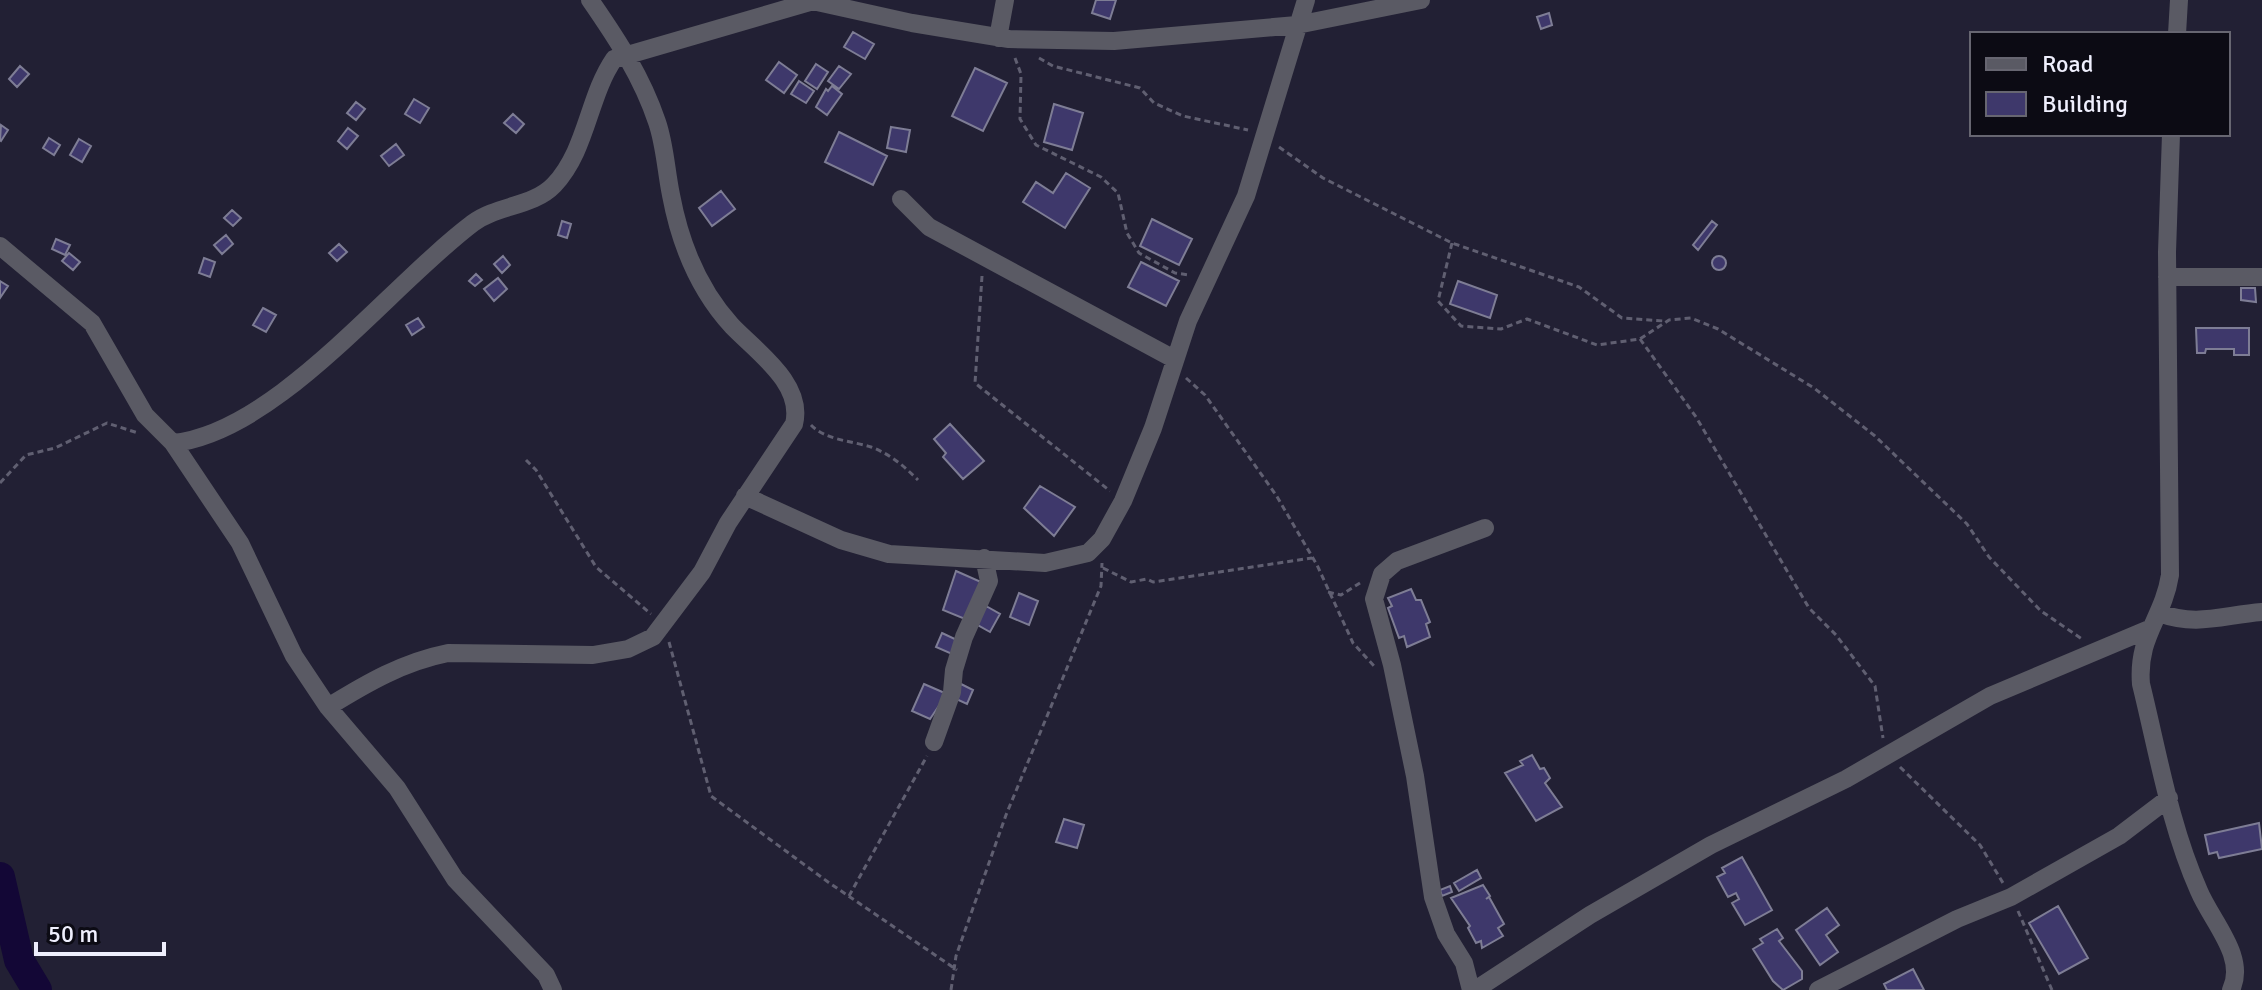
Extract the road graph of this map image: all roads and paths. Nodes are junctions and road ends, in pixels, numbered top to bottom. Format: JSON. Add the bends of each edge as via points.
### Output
{"nodes":[{"id":1,"x":590,"y":0,"type":"edge"},
{"id":2,"x":1005,"y":0,"type":"edge"},
{"id":3,"x":1306,"y":0,"type":"edge"},
{"id":4,"x":1421,"y":0,"type":"edge"},
{"id":5,"x":2179,"y":0,"type":"edge"},
{"id":6,"x":811,"y":1,"type":"edge"},
{"id":7,"x":1297,"y":25,"type":"junction"},
{"id":8,"x":2177,"y":32,"type":"edge"},
{"id":9,"x":1003,"y":39,"type":"junction"},
{"id":10,"x":628,"y":53,"type":"junction"},
{"id":11,"x":2171,"y":136,"type":"edge"},
{"id":12,"x":1265,"y":139,"type":"junction"},
{"id":13,"x":901,"y":199,"type":"dead end"},
{"id":14,"x":1452,"y":243,"type":"junction"},
{"id":15,"x":0,"y":246,"type":"edge"},
{"id":16,"x":983,"y":256,"type":"junction"},
{"id":17,"x":1209,"y":277,"type":"junction"},
{"id":18,"x":2167,"y":277,"type":"junction"},
{"id":19,"x":2262,"y":277,"type":"edge"},
{"id":20,"x":1667,"y":321,"type":"junction"},
{"id":21,"x":1640,"y":339,"type":"junction"},
{"id":22,"x":1173,"y":365,"type":"junction"},
{"id":23,"x":797,"y":411,"type":"junction"},
{"id":24,"x":173,"y":443,"type":"junction"},
{"id":25,"x":526,"y":460,"type":"dead end"},
{"id":26,"x":918,"y":480,"type":"dead end"},
{"id":27,"x":0,"y":483,"type":"edge"},
{"id":28,"x":745,"y":496,"type":"junction"},
{"id":29,"x":1123,"y":501,"type":"junction"},
{"id":30,"x":1485,"y":528,"type":"dead end"},
{"id":31,"x":1102,"y":539,"type":"junction"},
{"id":32,"x":1088,"y":553,"type":"junction"},
{"id":33,"x":984,"y":558,"type":"junction"},
{"id":34,"x":1312,"y":558,"type":"junction"},
{"id":35,"x":1102,"y":568,"type":"junction"},
{"id":36,"x":1382,"y":574,"type":"junction"},
{"id":37,"x":1328,"y":592,"type":"junction"},
{"id":38,"x":2262,"y":612,"type":"edge"},
{"id":39,"x":2154,"y":621,"type":"junction"},
{"id":40,"x":663,"y":624,"type":"junction"},
{"id":41,"x":2105,"y":650,"type":"junction"},
{"id":42,"x":1381,"y":670,"type":"dead end"},
{"id":43,"x":328,"y":707,"type":"junction"},
{"id":44,"x":934,"y":742,"type":"joint"},
{"id":45,"x":1886,"y":754,"type":"junction"},
{"id":46,"x":2169,"y":798,"type":"junction"},
{"id":47,"x":849,"y":896,"type":"junction"},
{"id":48,"x":2011,"y":897,"type":"junction"},
{"id":49,"x":957,"y":970,"type":"junction"},
{"id":50,"x":553,"y":990,"type":"edge"},
{"id":51,"x":951,"y":990,"type":"edge"},
{"id":52,"x":1473,"y":990,"type":"edge"},
{"id":53,"x":1818,"y":990,"type":"edge"},
{"id":54,"x":2052,"y":990,"type":"edge"},
{"id":55,"x":2231,"y":990,"type":"edge"}],
"edges":[{"from":1,"to":10,"type":"street"},
{"from":2,"to":9,"type":"street"},
{"from":3,"to":7,"type":"street"},
{"from":4,"to":7,"type":"street"},
{"from":5,"to":8,"type":"street"},
{"from":6,"to":9,"type":"street"},
{"from":6,"to":10,"type":"street"},
{"from":7,"to":9,"type":"street","via":[[1157,40]]},
{"from":7,"to":12,"type":"street"},
{"from":9,"to":12,"type":"path","via":[[1053,66],[1140,88],[1154,103],[1183,116],[1239,126]]},
{"from":9,"to":17,"type":"path","via":[[1021,74],[1020,119],[1036,145],[1101,177],[1118,193],[1127,233],[1139,253],[1175,273]]},
{"from":10,"to":23,"type":"street","via":[[658,124],[672,199],[701,284],[715,307],[785,381]]},
{"from":10,"to":24,"type":"street","via":[[614,59],[605,73],[593,114],[552,187],[472,224],[307,372],[245,419],[199,440]]},
{"from":11,"to":18,"type":"street"},
{"from":12,"to":14,"type":"path","via":[[1323,178]]},
{"from":12,"to":17,"type":"street"},
{"from":13,"to":16,"type":"street","via":[[929,227]]},
{"from":14,"to":20,"type":"path","via":[[1579,287],[1622,318]]},
{"from":14,"to":21,"type":"path","via":[[1438,301],[1461,326],[1501,329],[1527,319],[1597,345]]},
{"from":15,"to":24,"type":"street","via":[[92,323],[145,415]]},
{"from":16,"to":22,"type":"street"},
{"from":16,"to":29,"type":"path","via":[[975,383]]},
{"from":17,"to":22,"type":"street"},
{"from":18,"to":19,"type":"street"},
{"from":18,"to":39,"type":"street","via":[[2170,575]]},
{"from":20,"to":21,"type":"path"},
{"from":20,"to":41,"type":"path","via":[[1691,318],[1718,329],[1814,388],[1875,436],[1967,524],[1989,557],[2041,611]]},
{"from":21,"to":45,"type":"path","via":[[1696,417],[1809,608],[1875,686]]},
{"from":22,"to":29,"type":"street"},
{"from":22,"to":34,"type":"path","via":[[1205,395],[1276,495]]},
{"from":23,"to":26,"type":"path","via":[[818,432],[873,448]]},
{"from":23,"to":28,"type":"street","via":[[788,436]]},
{"from":24,"to":27,"type":"path","via":[[107,423],[55,448],[26,455]]},
{"from":24,"to":43,"type":"street","via":[[240,543],[294,656]]},
{"from":25,"to":40,"type":"path","via":[[596,567]]},
{"from":28,"to":33,"type":"street","via":[[872,551]]},
{"from":28,"to":40,"type":"street","via":[[702,572]]},
{"from":29,"to":31,"type":"street"},
{"from":30,"to":36,"type":"street","via":[[1397,561]]},
{"from":31,"to":32,"type":"street"},
{"from":31,"to":35,"type":"path"},
{"from":32,"to":33,"type":"street","via":[[1045,563]]},
{"from":32,"to":35,"type":"path"},
{"from":33,"to":44,"type":"street","via":[[989,581],[964,637]]},
{"from":34,"to":35,"type":"path","via":[[1153,582],[1131,582]]},
{"from":34,"to":37,"type":"path"},
{"from":35,"to":49,"type":"path","via":[[1101,586],[1006,815],[956,956]]},
{"from":36,"to":37,"type":"path","via":[[1341,595]]},
{"from":36,"to":52,"type":"street","via":[[1374,599],[1415,776],[1433,897]]},
{"from":37,"to":42,"type":"path","via":[[1353,643]]},
{"from":38,"to":39,"type":"street","via":[[2196,622]]},
{"from":39,"to":41,"type":"street"},
{"from":39,"to":46,"type":"street","via":[[2139,665]]},
{"from":40,"to":43,"type":"street","via":[[642,645],[593,655],[424,657]]},
{"from":40,"to":47,"type":"path","via":[[711,796]]},
{"from":41,"to":45,"type":"street","via":[[1990,696]]},
{"from":43,"to":50,"type":"street","via":[[397,788],[444,865],[546,975]]},
{"from":44,"to":47,"type":"path"},
{"from":45,"to":48,"type":"path","via":[[1980,845]]},
{"from":45,"to":52,"type":"street","via":[[1635,887]]},
{"from":46,"to":48,"type":"street","via":[[2119,836]]},
{"from":46,"to":55,"type":"street","via":[[2197,888],[2237,962]]},
{"from":47,"to":49,"type":"path"},
{"from":48,"to":53,"type":"street"},
{"from":48,"to":54,"type":"path"},
{"from":49,"to":51,"type":"path"}]}
